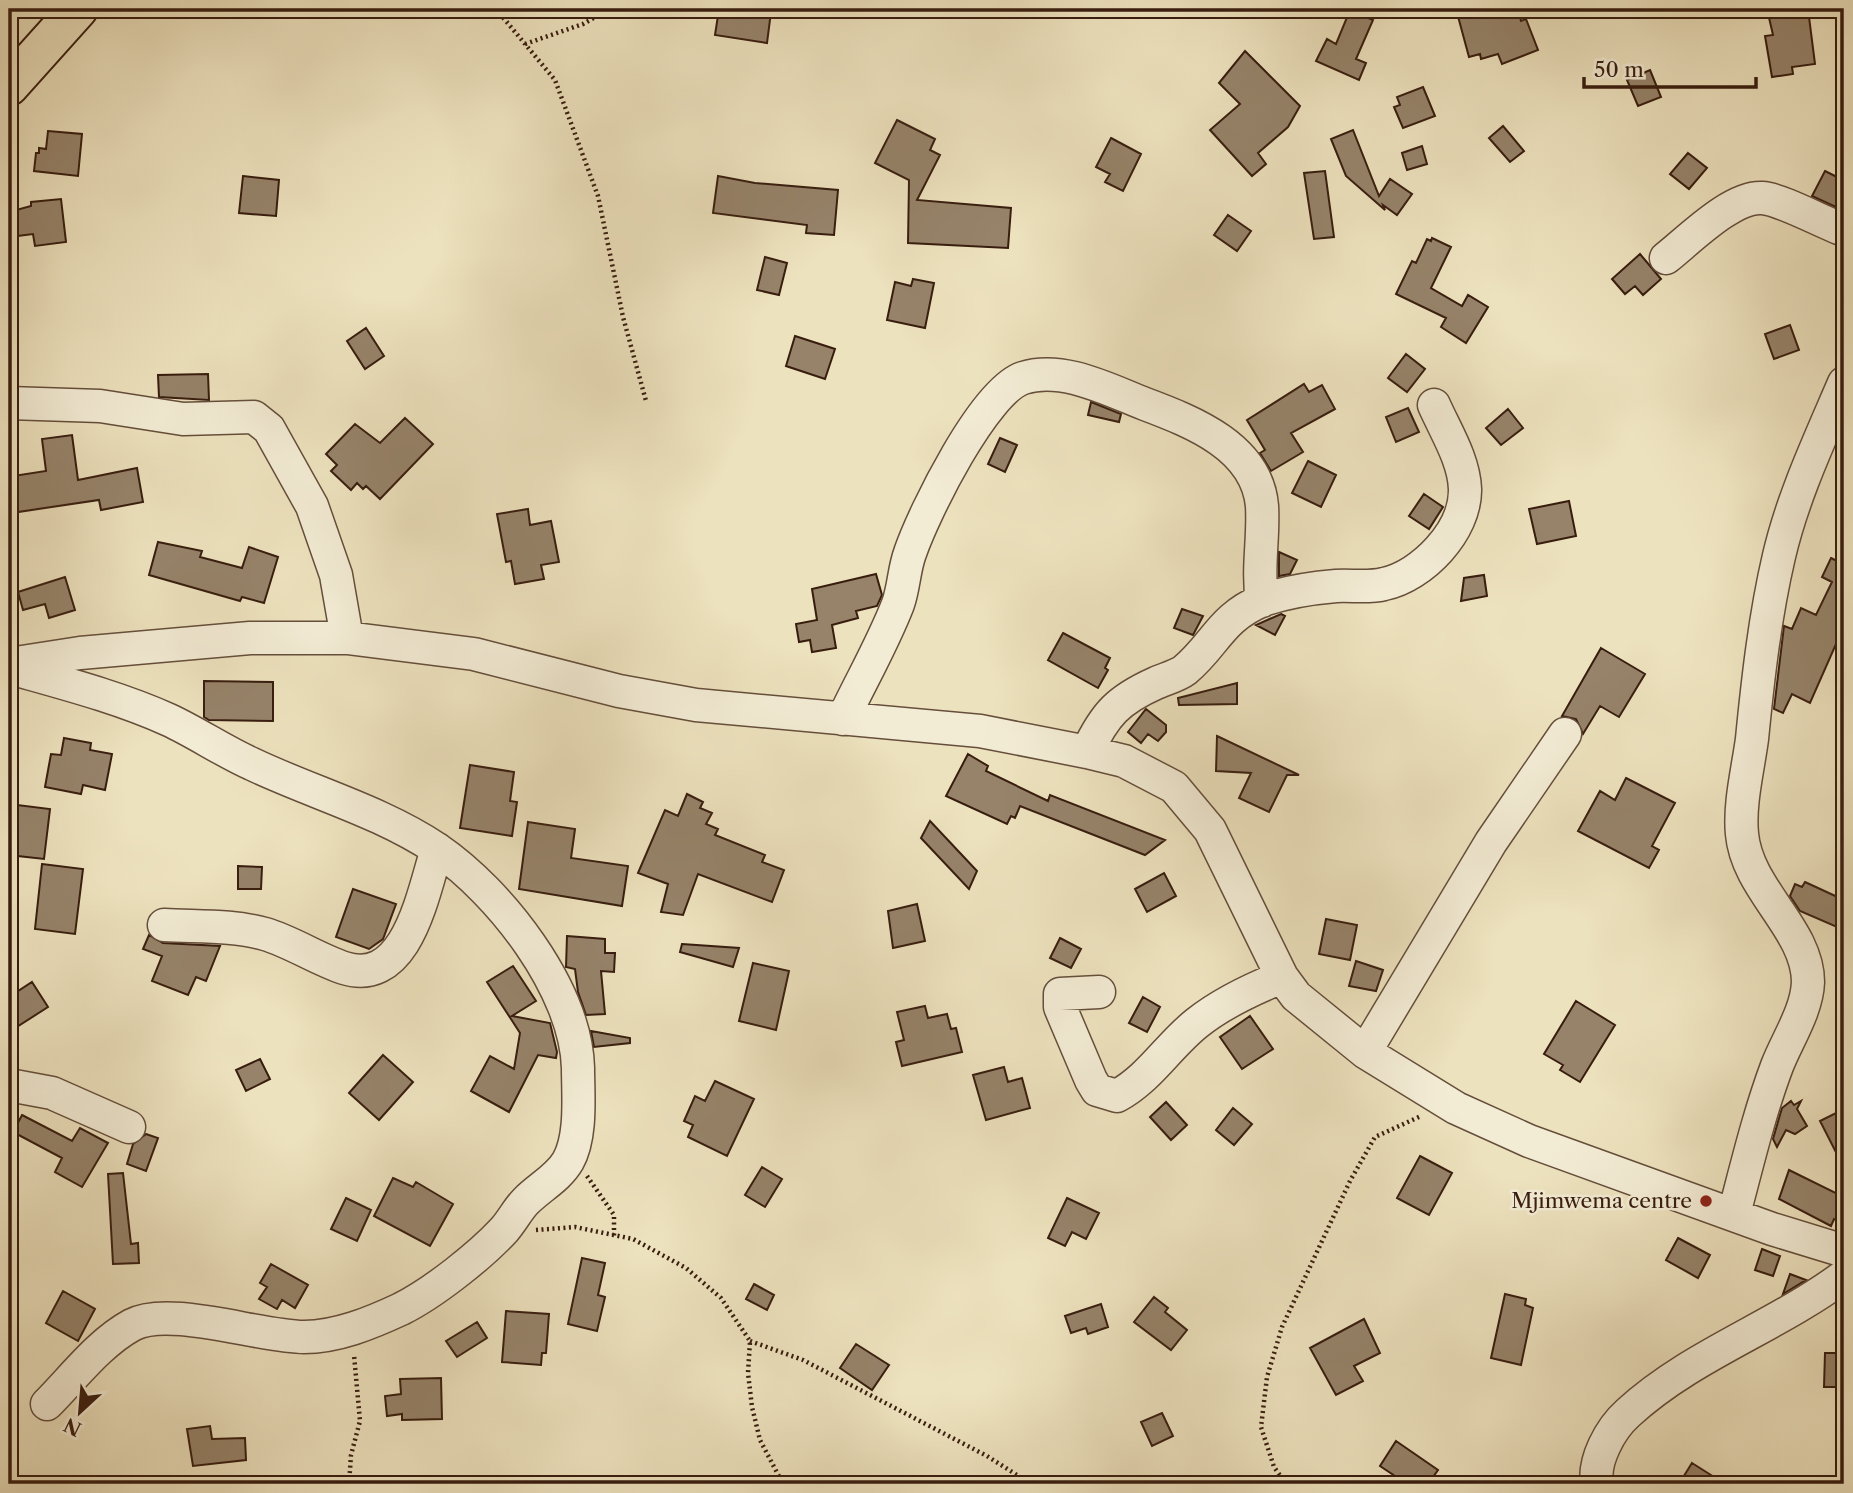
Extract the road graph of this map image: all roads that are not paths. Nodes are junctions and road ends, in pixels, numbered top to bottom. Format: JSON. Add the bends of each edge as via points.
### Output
{"nodes":[{"id":1,"x":79,"y":9,"type":"edge"},
{"id":2,"x":9,"y":86,"type":"edge"},
{"id":3,"x":1844,"y":230,"type":"edge"},
{"id":4,"x":1666,"y":258,"type":"dead end"},
{"id":5,"x":1844,"y":383,"type":"edge"},
{"id":6,"x":9,"y":403,"type":"edge"},
{"id":7,"x":1434,"y":405,"type":"dead end"},
{"id":8,"x":1262,"y":601,"type":"junction"},
{"id":9,"x":347,"y":638,"type":"junction"},
{"id":10,"x":9,"y":665,"type":"edge"},
{"id":11,"x":843,"y":719,"type":"junction"},
{"id":12,"x":1565,"y":734,"type":"dead end"},
{"id":13,"x":1087,"y":752,"type":"junction"},
{"id":14,"x":437,"y":849,"type":"junction"},
{"id":15,"x":164,"y":926,"type":"dead end"},
{"id":16,"x":1282,"y":976,"type":"junction"},
{"id":17,"x":1099,"y":992,"type":"dead end"},
{"id":18,"x":1365,"y":1052,"type":"junction"},
{"id":19,"x":9,"y":1085,"type":"edge"},
{"id":20,"x":129,"y":1127,"type":"dead end"},
{"id":21,"x":1734,"y":1214,"type":"junction"},
{"id":22,"x":1844,"y":1251,"type":"edge"},
{"id":23,"x":1844,"y":1276,"type":"edge"},
{"id":24,"x":47,"y":1404,"type":"dead end"},
{"id":25,"x":1597,"y":1484,"type":"edge"}],
"edges":[{"from":1,"to":2,"type":"main road"},
{"from":3,"to":4,"type":"street","via":[[1774,201],[1741,201]]},
{"from":5,"to":21,"type":"street","via":[[1804,476],[1779,555],[1758,672],[1741,833],[1761,889],[1787,926],[1807,967],[1808,985],[1777,1066]]},
{"from":6,"to":9,"type":"street","via":[[100,406],[183,419],[254,417],[269,429],[312,506],[336,575]]},
{"from":7,"to":8,"type":"street","via":[[1461,465],[1465,492],[1455,524],[1436,553],[1411,575],[1383,585],[1334,586]]},
{"from":8,"to":11,"type":"street","via":[[1262,503],[1242,458],[1188,421],[1095,385],[1061,376],[1022,378],[988,405],[955,461],[910,553],[897,606]]},
{"from":8,"to":13,"type":"street","via":[[1222,626],[1182,672],[1126,697],[1102,721]]},
{"from":9,"to":10,"type":"street","via":[[250,638],[80,653]]},
{"from":9,"to":11,"type":"street","via":[[474,654],[619,691],[696,705]]},
{"from":10,"to":14,"type":"street","via":[[168,720],[250,764],[377,817]]},
{"from":11,"to":13,"type":"street","via":[[980,732]]},
{"from":12,"to":18,"type":"street","via":[[1491,842]]},
{"from":13,"to":16,"type":"street","via":[[1124,761],[1174,787],[1210,830]]},
{"from":14,"to":15,"type":"street","via":[[413,922],[399,949],[377,969],[344,968],[265,934]]},
{"from":14,"to":24,"type":"street","via":[[518,930],[546,966],[566,1003],[578,1046],[575,1137],[569,1160],[526,1201],[504,1230],[404,1308],[350,1330],[303,1337],[170,1320],[134,1324]]},
{"from":16,"to":17,"type":"street","via":[[1247,991],[1197,1023],[1137,1085],[1117,1096],[1097,1090],[1060,1007],[1060,994]]},
{"from":16,"to":18,"type":"street","via":[[1296,996]]},
{"from":18,"to":21,"type":"street","via":[[1456,1108],[1529,1141]]},
{"from":19,"to":20,"type":"street","via":[[52,1093]]},
{"from":21,"to":22,"type":"street"},
{"from":23,"to":25,"type":"street","via":[[1687,1370],[1625,1415],[1602,1451],[1595,1471]]}]}
